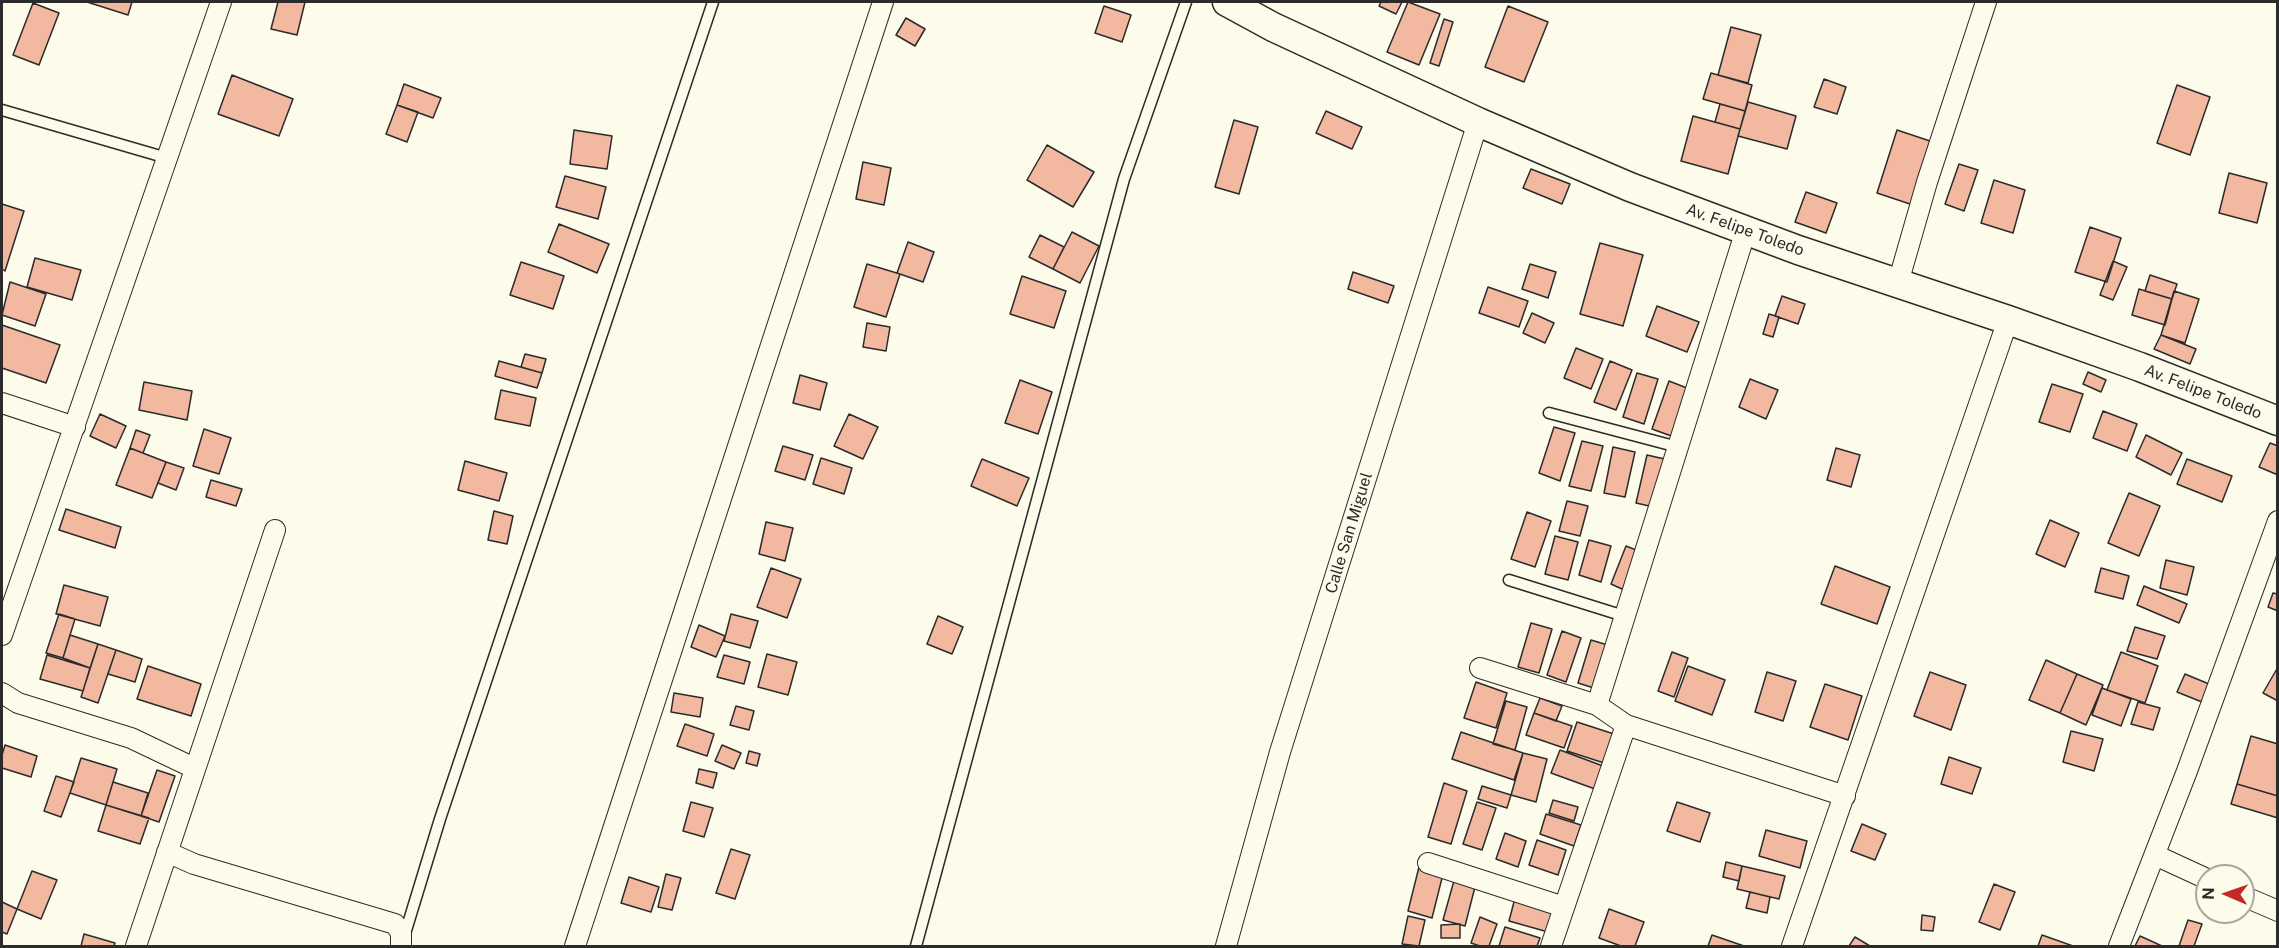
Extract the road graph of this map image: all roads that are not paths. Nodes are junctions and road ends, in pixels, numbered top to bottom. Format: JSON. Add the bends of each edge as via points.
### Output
{"nodes":[{"id":1,"x":221,"y":2,"type":"edge"},
{"id":2,"x":712,"y":2,"type":"edge"},
{"id":3,"x":883,"y":2,"type":"edge"},
{"id":4,"x":1186,"y":2,"type":"edge"},
{"id":5,"x":1227,"y":2,"type":"edge"},
{"id":6,"x":1986,"y":2,"type":"edge"},
{"id":7,"x":2,"y":110,"type":"edge"},
{"id":8,"x":1478,"y":122,"type":"junction"},
{"id":9,"x":167,"y":158,"type":"junction"},
{"id":10,"x":1746,"y":230,"type":"junction"},
{"id":11,"x":1898,"y":283,"type":"junction"},
{"id":12,"x":2008,"y":320,"type":"junction"},
{"id":13,"x":2,"y":403,"type":"edge"},
{"id":14,"x":1549,"y":413,"type":"dead end"},
{"id":15,"x":2277,"y":421,"type":"edge"},
{"id":16,"x":75,"y":427,"type":"junction"},
{"id":17,"x":1678,"y":447,"type":"junction"},
{"id":18,"x":2277,"y":520,"type":"edge"},
{"id":19,"x":275,"y":530,"type":"dead end"},
{"id":20,"x":1509,"y":580,"type":"dead end"},
{"id":21,"x":1624,"y":616,"type":"junction"},
{"id":22,"x":2,"y":635,"type":"edge"},
{"id":23,"x":1480,"y":668,"type":"dead end"},
{"id":24,"x":2,"y":693,"type":"edge"},
{"id":25,"x":1597,"y":705,"type":"junction"},
{"id":26,"x":1626,"y":725,"type":"junction"},
{"id":27,"x":194,"y":768,"type":"junction"},
{"id":28,"x":1845,"y":796,"type":"junction"},
{"id":29,"x":167,"y":852,"type":"junction"},
{"id":30,"x":2155,"y":855,"type":"junction"},
{"id":31,"x":1428,"y":862,"type":"dead end"},
{"id":32,"x":2195,"y":873,"type":"edge"},
{"id":33,"x":2255,"y":901,"type":"edge"},
{"id":34,"x":1564,"y":907,"type":"junction"},
{"id":35,"x":2277,"y":911,"type":"edge"},
{"id":36,"x":401,"y":945,"type":"edge"},
{"id":37,"x":136,"y":946,"type":"edge"},
{"id":38,"x":575,"y":946,"type":"edge"},
{"id":39,"x":916,"y":946,"type":"edge"},
{"id":40,"x":1226,"y":946,"type":"edge"},
{"id":41,"x":1551,"y":946,"type":"edge"},
{"id":42,"x":1792,"y":946,"type":"edge"},
{"id":43,"x":2119,"y":946,"type":"edge"}],
"edges":[{"from":1,"to":9,"type":"street"},
{"from":2,"to":36,"type":"lane"},
{"from":3,"to":38,"type":"street"},
{"from":4,"to":39,"type":"lane","via":[[1124,179]]},
{"from":5,"to":8,"type":"main road","name":"Av. Felipe Toledo"},
{"from":6,"to":11,"type":"street"},
{"from":7,"to":9,"type":"lane"},
{"from":8,"to":10,"type":"main road","name":"Av. Felipe Toledo","via":[[1630,187]]},
{"from":8,"to":40,"type":"street","name":"Calle San Miguel","via":[[1280,752]]},
{"from":9,"to":16,"type":"street"},
{"from":10,"to":11,"type":"main road","name":"Av. Felipe Toledo"},
{"from":10,"to":17,"type":"street"},
{"from":11,"to":12,"type":"main road","name":"Av. Felipe Toledo"},
{"from":12,"to":15,"type":"main road","name":"Av. Felipe Toledo"},
{"from":12,"to":28,"type":"street"},
{"from":13,"to":16,"type":"street"},
{"from":14,"to":17,"type":"lane"},
{"from":16,"to":22,"type":"street"},
{"from":17,"to":21,"type":"street"},
{"from":18,"to":30,"type":"street"},
{"from":19,"to":27,"type":"street"},
{"from":20,"to":21,"type":"lane"},
{"from":21,"to":25,"type":"street"},
{"from":23,"to":25,"type":"street"},
{"from":24,"to":27,"type":"street","via":[[18,703],[131,738]]},
{"from":25,"to":26,"type":"street"},
{"from":26,"to":28,"type":"street"},
{"from":26,"to":34,"type":"street"},
{"from":27,"to":29,"type":"street"},
{"from":28,"to":42,"type":"street"},
{"from":29,"to":36,"type":"street","via":[[194,864],[395,924],[401,933]]},
{"from":29,"to":37,"type":"street"},
{"from":30,"to":32,"type":"street"},
{"from":30,"to":43,"type":"street"},
{"from":31,"to":34,"type":"street"},
{"from":33,"to":35,"type":"street"},
{"from":34,"to":41,"type":"street"}]}
